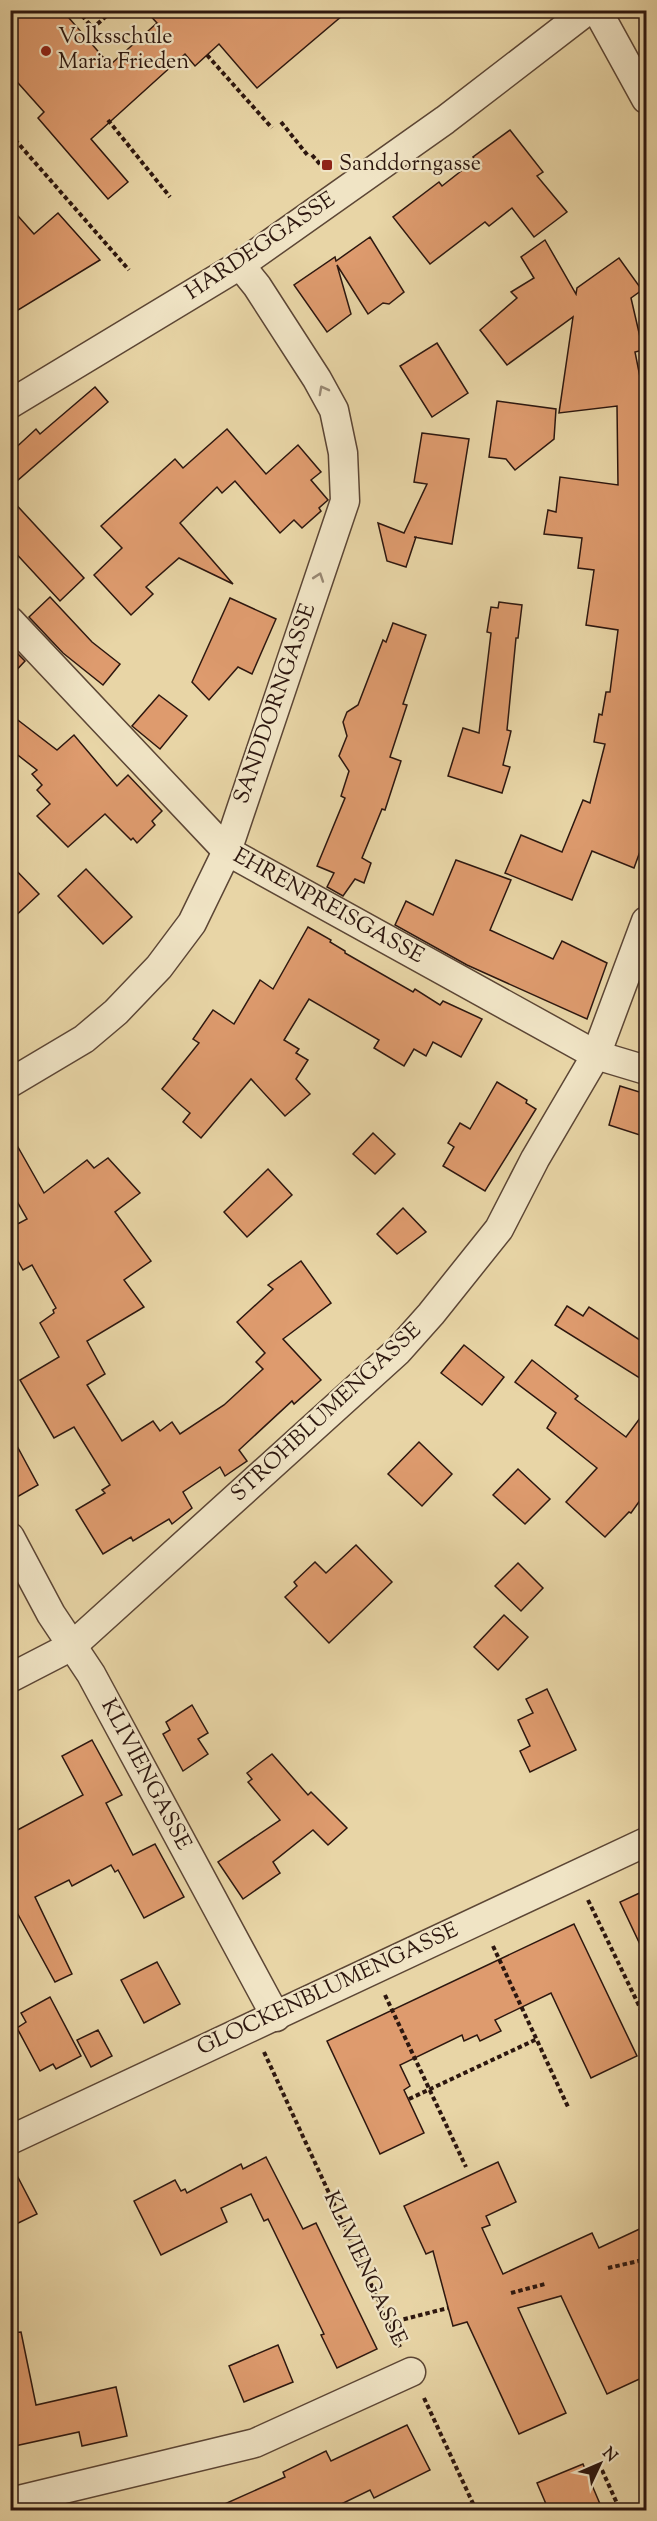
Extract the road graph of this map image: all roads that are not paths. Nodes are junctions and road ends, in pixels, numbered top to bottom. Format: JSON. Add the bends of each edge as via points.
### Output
{"nodes":[{"id":1,"x":588,"y":10,"type":"edge"},
{"id":2,"x":597,"y":10,"type":"edge"},
{"id":3,"x":646,"y":99,"type":"edge"},
{"id":4,"x":240,"y":265,"type":"junction"},
{"id":5,"x":10,"y":404,"type":"edge"},
{"id":6,"x":10,"y":621,"type":"edge"},
{"id":7,"x":226,"y":851,"type":"junction"},
{"id":8,"x":646,"y":921,"type":"edge"},
{"id":9,"x":596,"y":1055,"type":"junction"},
{"id":10,"x":646,"y":1070,"type":"edge"},
{"id":11,"x":10,"y":1083,"type":"edge"},
{"id":12,"x":10,"y":1537,"type":"edge"},
{"id":13,"x":72,"y":1646,"type":"junction"},
{"id":14,"x":10,"y":1678,"type":"edge"},
{"id":15,"x":646,"y":1842,"type":"edge"},
{"id":16,"x":264,"y":2021,"type":"junction"},
{"id":17,"x":10,"y":2140,"type":"edge"},
{"id":18,"x":411,"y":2372,"type":"road end"},
{"id":19,"x":10,"y":2502,"type":"edge"}],
"edges":[{"from":1,"to":4,"type":"street","name":"HARDEGGASSE","via":[[445,120]]},
{"from":2,"to":3,"type":"street"},
{"from":4,"to":5,"type":"street","name":"HARDEGGASSE"},
{"from":7,"to":4,"type":"street","name":"SANDDORNGASSE","one_way":true,"via":[[345,501],[343,453],[333,410],[299,351]]},
{"from":6,"to":7,"type":"street","name":"EHRENPREISGASSE"},
{"from":7,"to":9,"type":"street","name":"EHRENPREISGASSE"},
{"from":7,"to":11,"type":"street","name":"SANDDORNGASSE","via":[[192,923],[159,967],[84,1039]]},
{"from":8,"to":9,"type":"street","name":"STROHBLUMENGASSE"},
{"from":9,"to":10,"type":"street","name":"EHRENPREISGASSE"},
{"from":9,"to":13,"type":"street","name":"STROHBLUMENGASSE","via":[[499,1229],[405,1344]]},
{"from":12,"to":13,"type":"street","name":"KLIVIENGASSE"},
{"from":13,"to":14,"type":"street","name":"STROHBLUMENGASSE"},
{"from":13,"to":16,"type":"street","name":"KLIVIENGASSE","via":[[91,1674]]},
{"from":15,"to":16,"type":"street","name":"GLOCKENBLUMENGASSE"},
{"from":16,"to":17,"type":"street","name":"GLOCKENBLUMENGASSE"},
{"from":18,"to":19,"type":"street","via":[[255,2443]]}]}
